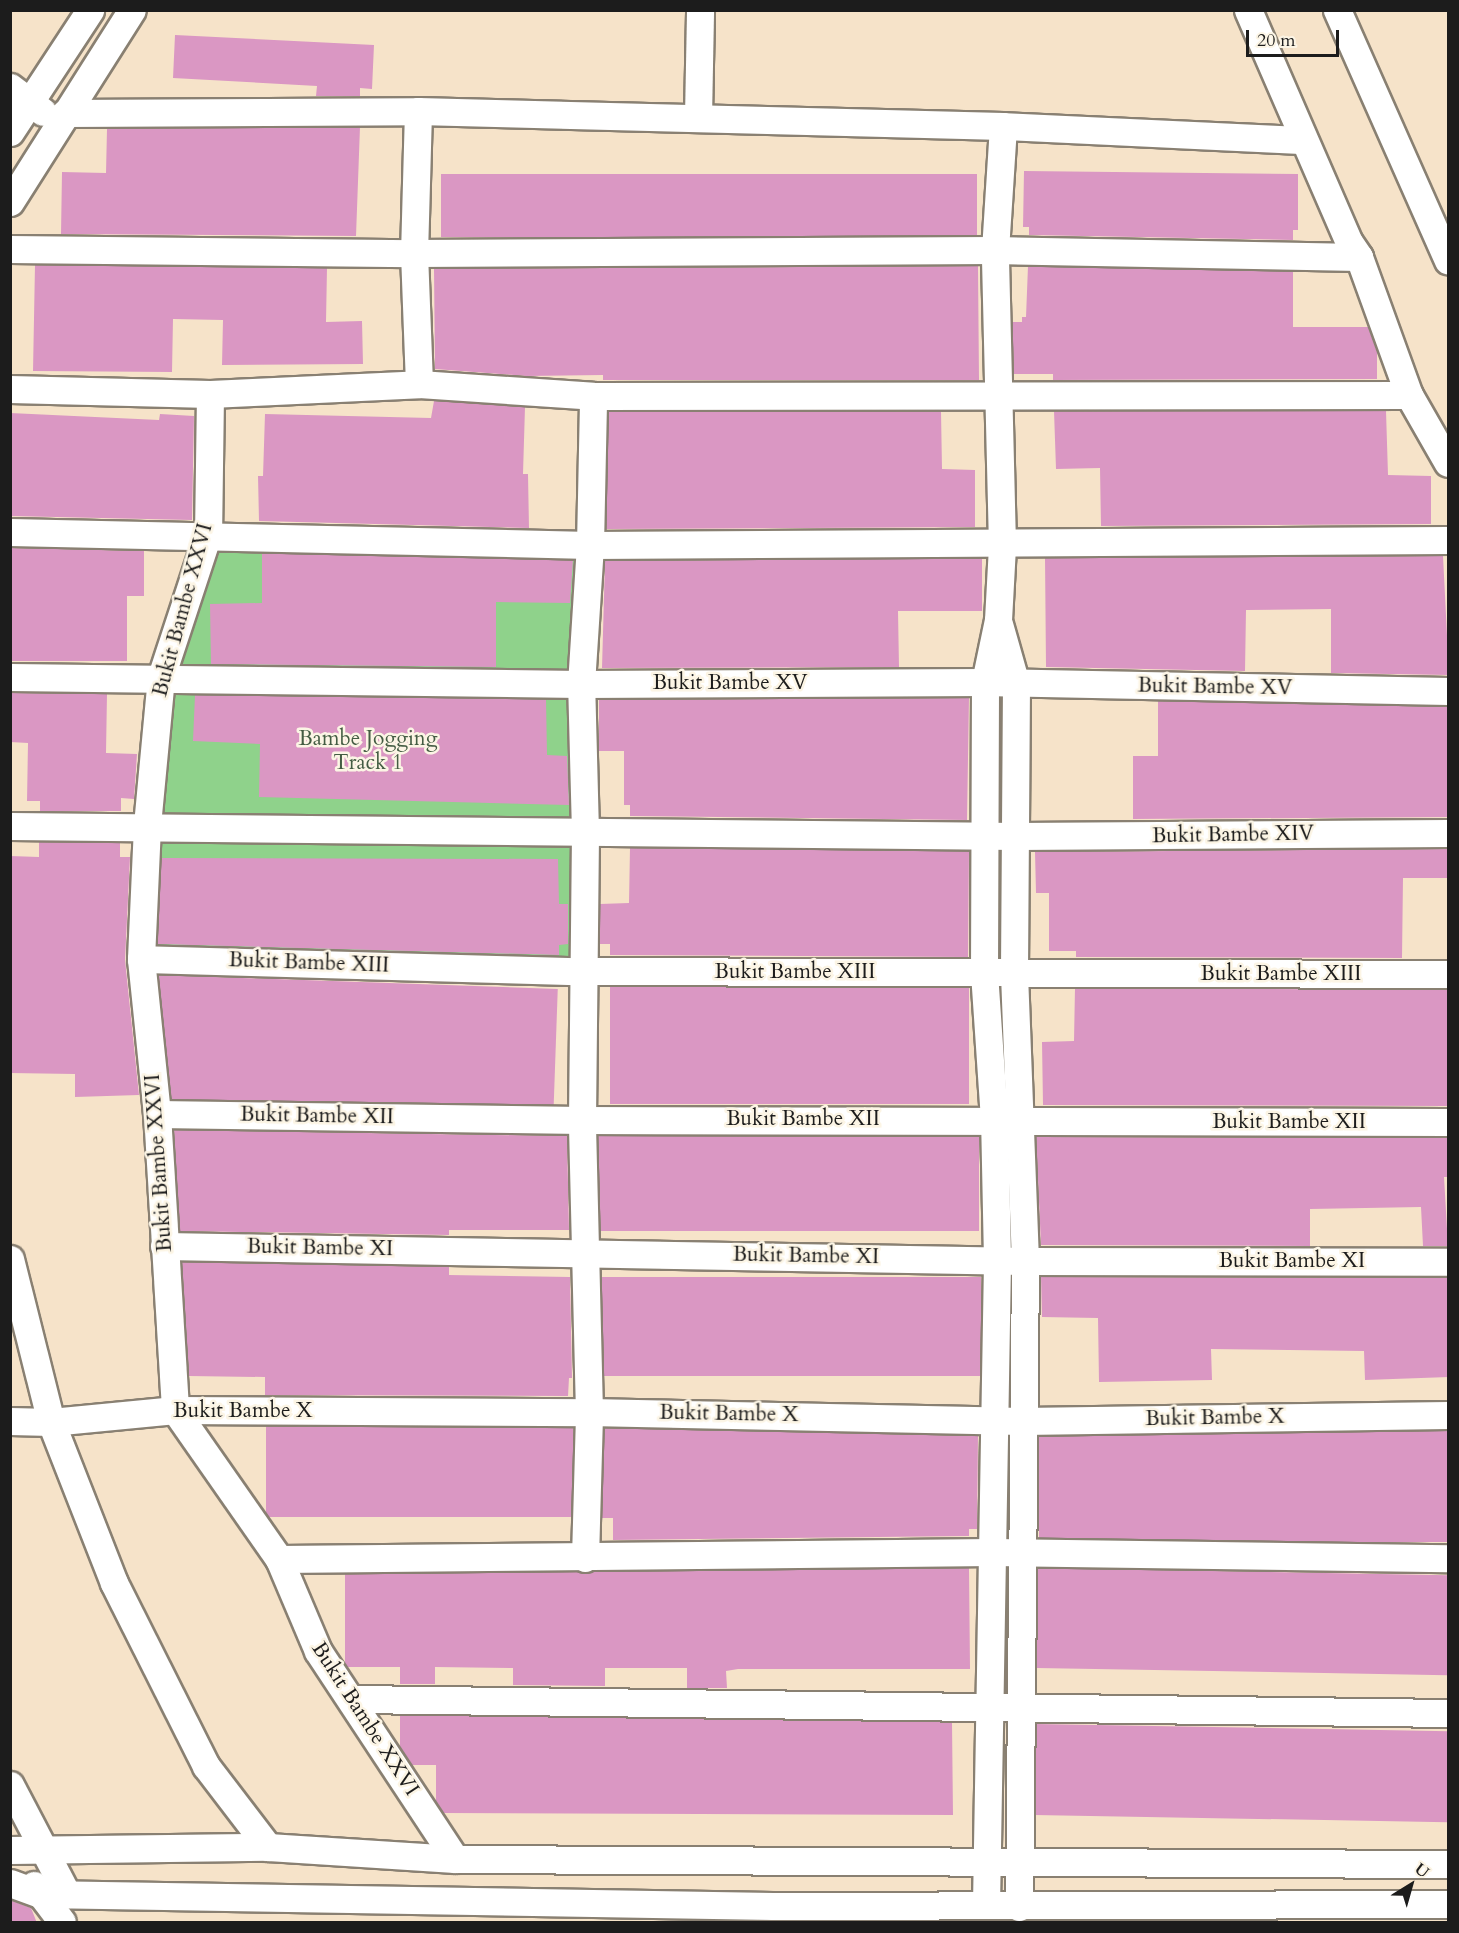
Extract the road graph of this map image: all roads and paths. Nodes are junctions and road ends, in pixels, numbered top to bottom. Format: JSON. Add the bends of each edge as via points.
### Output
{"nodes":[{"id":1,"x":90,"y":10,"type":"edge"},
{"id":2,"x":132,"y":10,"type":"edge"},
{"id":3,"x":700,"y":10,"type":"edge"},
{"id":4,"x":1248,"y":10,"type":"edge"},
{"id":5,"x":1337,"y":10,"type":"edge"},
{"id":6,"x":20,"y":94,"type":"edge"},
{"id":7,"x":418,"y":111,"type":"junction"},
{"id":8,"x":698,"y":117,"type":"junction"},
{"id":9,"x":62,"y":119,"type":"junction"},
{"id":10,"x":1003,"y":126,"type":"junction"},
{"id":11,"x":10,"y":132,"type":"edge"},
{"id":12,"x":1303,"y":140,"type":"junction"},
{"id":13,"x":10,"y":202,"type":"edge"},
{"id":14,"x":10,"y":249,"type":"edge"},
{"id":15,"x":995,"y":250,"type":"junction"},
{"id":16,"x":414,"y":253,"type":"junction"},
{"id":17,"x":1359,"y":257,"type":"junction"},
{"id":18,"x":1449,"y":261,"type":"edge"},
{"id":19,"x":418,"y":384,"type":"junction"},
{"id":20,"x":10,"y":389,"type":"edge"},
{"id":21,"x":999,"y":393,"type":"junction"},
{"id":22,"x":210,"y":394,"type":"junction"},
{"id":23,"x":1409,"y":395,"type":"junction"},
{"id":24,"x":593,"y":396,"type":"junction"},
{"id":25,"x":1449,"y":463,"type":"edge"},
{"id":26,"x":10,"y":532,"type":"edge"},
{"id":27,"x":208,"y":534,"type":"junction"},
{"id":28,"x":1449,"y":540,"type":"edge"},
{"id":29,"x":590,"y":545,"type":"junction"},
{"id":30,"x":1002,"y":545,"type":"junction"},
{"id":31,"x":998,"y":620,"type":"junction"},
{"id":32,"x":10,"y":677,"type":"edge"},
{"id":33,"x":161,"y":677,"type":"junction"},
{"id":34,"x":985,"y":682,"type":"junction"},
{"id":35,"x":581,"y":684,"type":"junction"},
{"id":36,"x":1016,"y":684,"type":"junction"},
{"id":37,"x":1449,"y":691,"type":"edge"},
{"id":38,"x":10,"y":826,"type":"edge"},
{"id":39,"x":147,"y":826,"type":"junction"},
{"id":40,"x":585,"y":832,"type":"junction"},
{"id":41,"x":1449,"y":833,"type":"edge"},
{"id":42,"x":987,"y":835,"type":"junction"},
{"id":43,"x":1017,"y":836,"type":"junction"},
{"id":44,"x":141,"y":958,"type":"junction"},
{"id":45,"x":581,"y":971,"type":"junction"},
{"id":46,"x":984,"y":973,"type":"junction"},
{"id":47,"x":1014,"y":974,"type":"junction"},
{"id":48,"x":1449,"y":974,"type":"edge"},
{"id":49,"x":157,"y":1114,"type":"junction"},
{"id":50,"x":994,"y":1119,"type":"junction"},
{"id":51,"x":582,"y":1120,"type":"junction"},
{"id":52,"x":1023,"y":1120,"type":"junction"},
{"id":53,"x":1449,"y":1122,"type":"edge"},
{"id":54,"x":164,"y":1246,"type":"junction"},
{"id":55,"x":587,"y":1252,"type":"junction"},
{"id":56,"x":10,"y":1258,"type":"edge"},
{"id":57,"x":997,"y":1259,"type":"junction"},
{"id":58,"x":1025,"y":1261,"type":"junction"},
{"id":59,"x":1449,"y":1262,"type":"edge"},
{"id":60,"x":175,"y":1410,"type":"junction"},
{"id":61,"x":590,"y":1412,"type":"junction"},
{"id":62,"x":1449,"y":1415,"type":"edge"},
{"id":63,"x":995,"y":1420,"type":"junction"},
{"id":64,"x":10,"y":1421,"type":"edge"},
{"id":65,"x":1022,"y":1421,"type":"junction"},
{"id":66,"x":51,"y":1422,"type":"junction"},
{"id":67,"x":993,"y":1552,"type":"junction"},
{"id":68,"x":1021,"y":1554,"type":"junction"},
{"id":69,"x":585,"y":1558,"type":"junction"},
{"id":70,"x":1449,"y":1558,"type":"edge"},
{"id":71,"x":279,"y":1560,"type":"junction"},
{"id":72,"x":352,"y":1699,"type":"junction"},
{"id":73,"x":989,"y":1706,"type":"junction"},
{"id":74,"x":1019,"y":1708,"type":"junction"},
{"id":75,"x":1449,"y":1713,"type":"edge"},
{"id":76,"x":10,"y":1785,"type":"edge"},
{"id":77,"x":268,"y":1847,"type":"junction"},
{"id":78,"x":45,"y":1848,"type":"junction"},
{"id":79,"x":10,"y":1851,"type":"edge"},
{"id":80,"x":455,"y":1859,"type":"junction"},
{"id":81,"x":987,"y":1859,"type":"junction"},
{"id":82,"x":1019,"y":1860,"type":"junction"},
{"id":83,"x":1449,"y":1864,"type":"edge"},
{"id":84,"x":10,"y":1883,"type":"edge"},
{"id":85,"x":40,"y":1894,"type":"junction"},
{"id":86,"x":67,"y":1894,"type":"junction"},
{"id":87,"x":1449,"y":1904,"type":"edge"},
{"id":88,"x":986,"y":1905,"type":"junction"},
{"id":89,"x":1019,"y":1907,"type":"junction"},
{"id":90,"x":773,"y":1914,"type":"edge"},
{"id":91,"x":62,"y":1923,"type":"edge"}],
"edges":[{"from":1,"to":6,"type":"street"},
{"from":2,"to":9,"type":"street"},
{"from":3,"to":8,"type":"street"},
{"from":4,"to":12,"type":"street"},
{"from":5,"to":18,"type":"street"},
{"from":6,"to":9,"type":"street"},
{"from":6,"to":11,"type":"street"},
{"from":7,"to":8,"type":"street"},
{"from":7,"to":9,"type":"street"},
{"from":7,"to":16,"type":"street"},
{"from":8,"to":10,"type":"street"},
{"from":9,"to":13,"type":"street"},
{"from":10,"to":12,"type":"street"},
{"from":10,"to":15,"type":"street"},
{"from":12,"to":17,"type":"street"},
{"from":14,"to":16,"type":"street"},
{"from":15,"to":16,"type":"street"},
{"from":15,"to":17,"type":"street"},
{"from":15,"to":21,"type":"street"},
{"from":16,"to":19,"type":"street"},
{"from":17,"to":23,"type":"street"},
{"from":19,"to":22,"type":"street"},
{"from":19,"to":24,"type":"street"},
{"from":20,"to":22,"type":"street"},
{"from":21,"to":23,"type":"street"},
{"from":21,"to":24,"type":"street"},
{"from":21,"to":30,"type":"street"},
{"from":22,"to":27,"type":"street","name":"Bukit Bambe XXVI"},
{"from":23,"to":25,"type":"street"},
{"from":24,"to":29,"type":"street"},
{"from":26,"to":27,"type":"street"},
{"from":27,"to":29,"type":"street"},
{"from":27,"to":33,"type":"street","name":"Bukit Bambe XXVI"},
{"from":28,"to":30,"type":"street"},
{"from":29,"to":30,"type":"street"},
{"from":29,"to":35,"type":"street"},
{"from":30,"to":31,"type":"street"},
{"from":31,"to":34,"type":"street"},
{"from":31,"to":36,"type":"street"},
{"from":32,"to":33,"type":"street","name":"Bukit Bambe XV"},
{"from":33,"to":35,"type":"street","name":"Bukit Bambe XV"},
{"from":33,"to":39,"type":"street","name":"Bukit Bambe XXVI"},
{"from":34,"to":35,"type":"street","name":"Bukit Bambe XV"},
{"from":34,"to":36,"type":"street","name":"Bukit Bambe XV"},
{"from":34,"to":42,"type":"street"},
{"from":35,"to":40,"type":"street"},
{"from":36,"to":37,"type":"street","name":"Bukit Bambe XV"},
{"from":36,"to":43,"type":"street"},
{"from":38,"to":39,"type":"street","name":"Bukit Bambe XIV"},
{"from":39,"to":40,"type":"street","name":"Bukit Bambe XIV"},
{"from":39,"to":44,"type":"street","name":"Bukit Bambe XXVI"},
{"from":40,"to":42,"type":"street","name":"Bukit Bambe XIV"},
{"from":40,"to":45,"type":"street"},
{"from":41,"to":43,"type":"street","name":"Bukit Bambe XIV"},
{"from":42,"to":43,"type":"street","name":"Bukit Bambe XIV"},
{"from":42,"to":46,"type":"street"},
{"from":43,"to":47,"type":"street"},
{"from":44,"to":45,"type":"street","name":"Bukit Bambe XIII"},
{"from":44,"to":49,"type":"street","name":"Bukit Bambe XXVI"},
{"from":45,"to":46,"type":"street","name":"Bukit Bambe XIII"},
{"from":45,"to":51,"type":"street"},
{"from":46,"to":47,"type":"street","name":"Bukit Bambe XIII"},
{"from":46,"to":50,"type":"street"},
{"from":47,"to":48,"type":"street","name":"Bukit Bambe XIII"},
{"from":47,"to":52,"type":"street"},
{"from":49,"to":51,"type":"street","name":"Bukit Bambe XII"},
{"from":49,"to":54,"type":"street","name":"Bukit Bambe XXVI"},
{"from":50,"to":51,"type":"street","name":"Bukit Bambe XII"},
{"from":50,"to":52,"type":"street","name":"Bukit Bambe XII"},
{"from":50,"to":57,"type":"street"},
{"from":51,"to":55,"type":"street"},
{"from":52,"to":53,"type":"street","name":"Bukit Bambe XII"},
{"from":52,"to":58,"type":"street"},
{"from":54,"to":55,"type":"street","name":"Bukit Bambe XI"},
{"from":54,"to":60,"type":"street","name":"Bukit Bambe XXVI"},
{"from":55,"to":57,"type":"street","name":"Bukit Bambe XI"},
{"from":55,"to":61,"type":"street"},
{"from":56,"to":66,"type":"street"},
{"from":57,"to":58,"type":"street","name":"Bukit Bambe XI"},
{"from":57,"to":63,"type":"street"},
{"from":58,"to":59,"type":"street","name":"Bukit Bambe XI"},
{"from":58,"to":65,"type":"street"},
{"from":60,"to":61,"type":"street","name":"Bukit Bambe X"},
{"from":60,"to":66,"type":"street","name":"Bukit Bambe X"},
{"from":60,"to":71,"type":"street","name":"Bukit Bambe XXVI"},
{"from":61,"to":63,"type":"street","name":"Bukit Bambe X"},
{"from":61,"to":69,"type":"street"},
{"from":62,"to":65,"type":"street","name":"Bukit Bambe X"},
{"from":63,"to":65,"type":"street","name":"Bukit Bambe X"},
{"from":63,"to":67,"type":"street"},
{"from":64,"to":66,"type":"street","name":"Bukit Bambe X"},
{"from":65,"to":68,"type":"street"},
{"from":66,"to":77,"type":"street","via":[[114,1584],[206,1766]]},
{"from":67,"to":68,"type":"street"},
{"from":67,"to":69,"type":"street"},
{"from":67,"to":73,"type":"street"},
{"from":68,"to":70,"type":"street"},
{"from":68,"to":74,"type":"street"},
{"from":69,"to":71,"type":"street"},
{"from":71,"to":72,"type":"street","name":"Bukit Bambe XXVI","via":[[318,1651]]},
{"from":72,"to":73,"type":"street"},
{"from":72,"to":80,"type":"street","name":"Bukit Bambe XXVI"},
{"from":73,"to":74,"type":"street"},
{"from":73,"to":81,"type":"street"},
{"from":74,"to":75,"type":"street"},
{"from":74,"to":82,"type":"street"},
{"from":76,"to":78,"type":"street"},
{"from":77,"to":78,"type":"street"},
{"from":77,"to":80,"type":"street"},
{"from":78,"to":79,"type":"street"},
{"from":78,"to":86,"type":"street"},
{"from":79,"to":85,"type":"street"},
{"from":80,"to":81,"type":"street"},
{"from":81,"to":82,"type":"street"},
{"from":81,"to":88,"type":"street"},
{"from":82,"to":83,"type":"street"},
{"from":82,"to":89,"type":"street"},
{"from":84,"to":85,"type":"street"},
{"from":85,"to":86,"type":"street"},
{"from":85,"to":91,"type":"street"},
{"from":86,"to":90,"type":"street"},
{"from":87,"to":89,"type":"street"},
{"from":88,"to":89,"type":"street"},
{"from":88,"to":90,"type":"street"}]}
